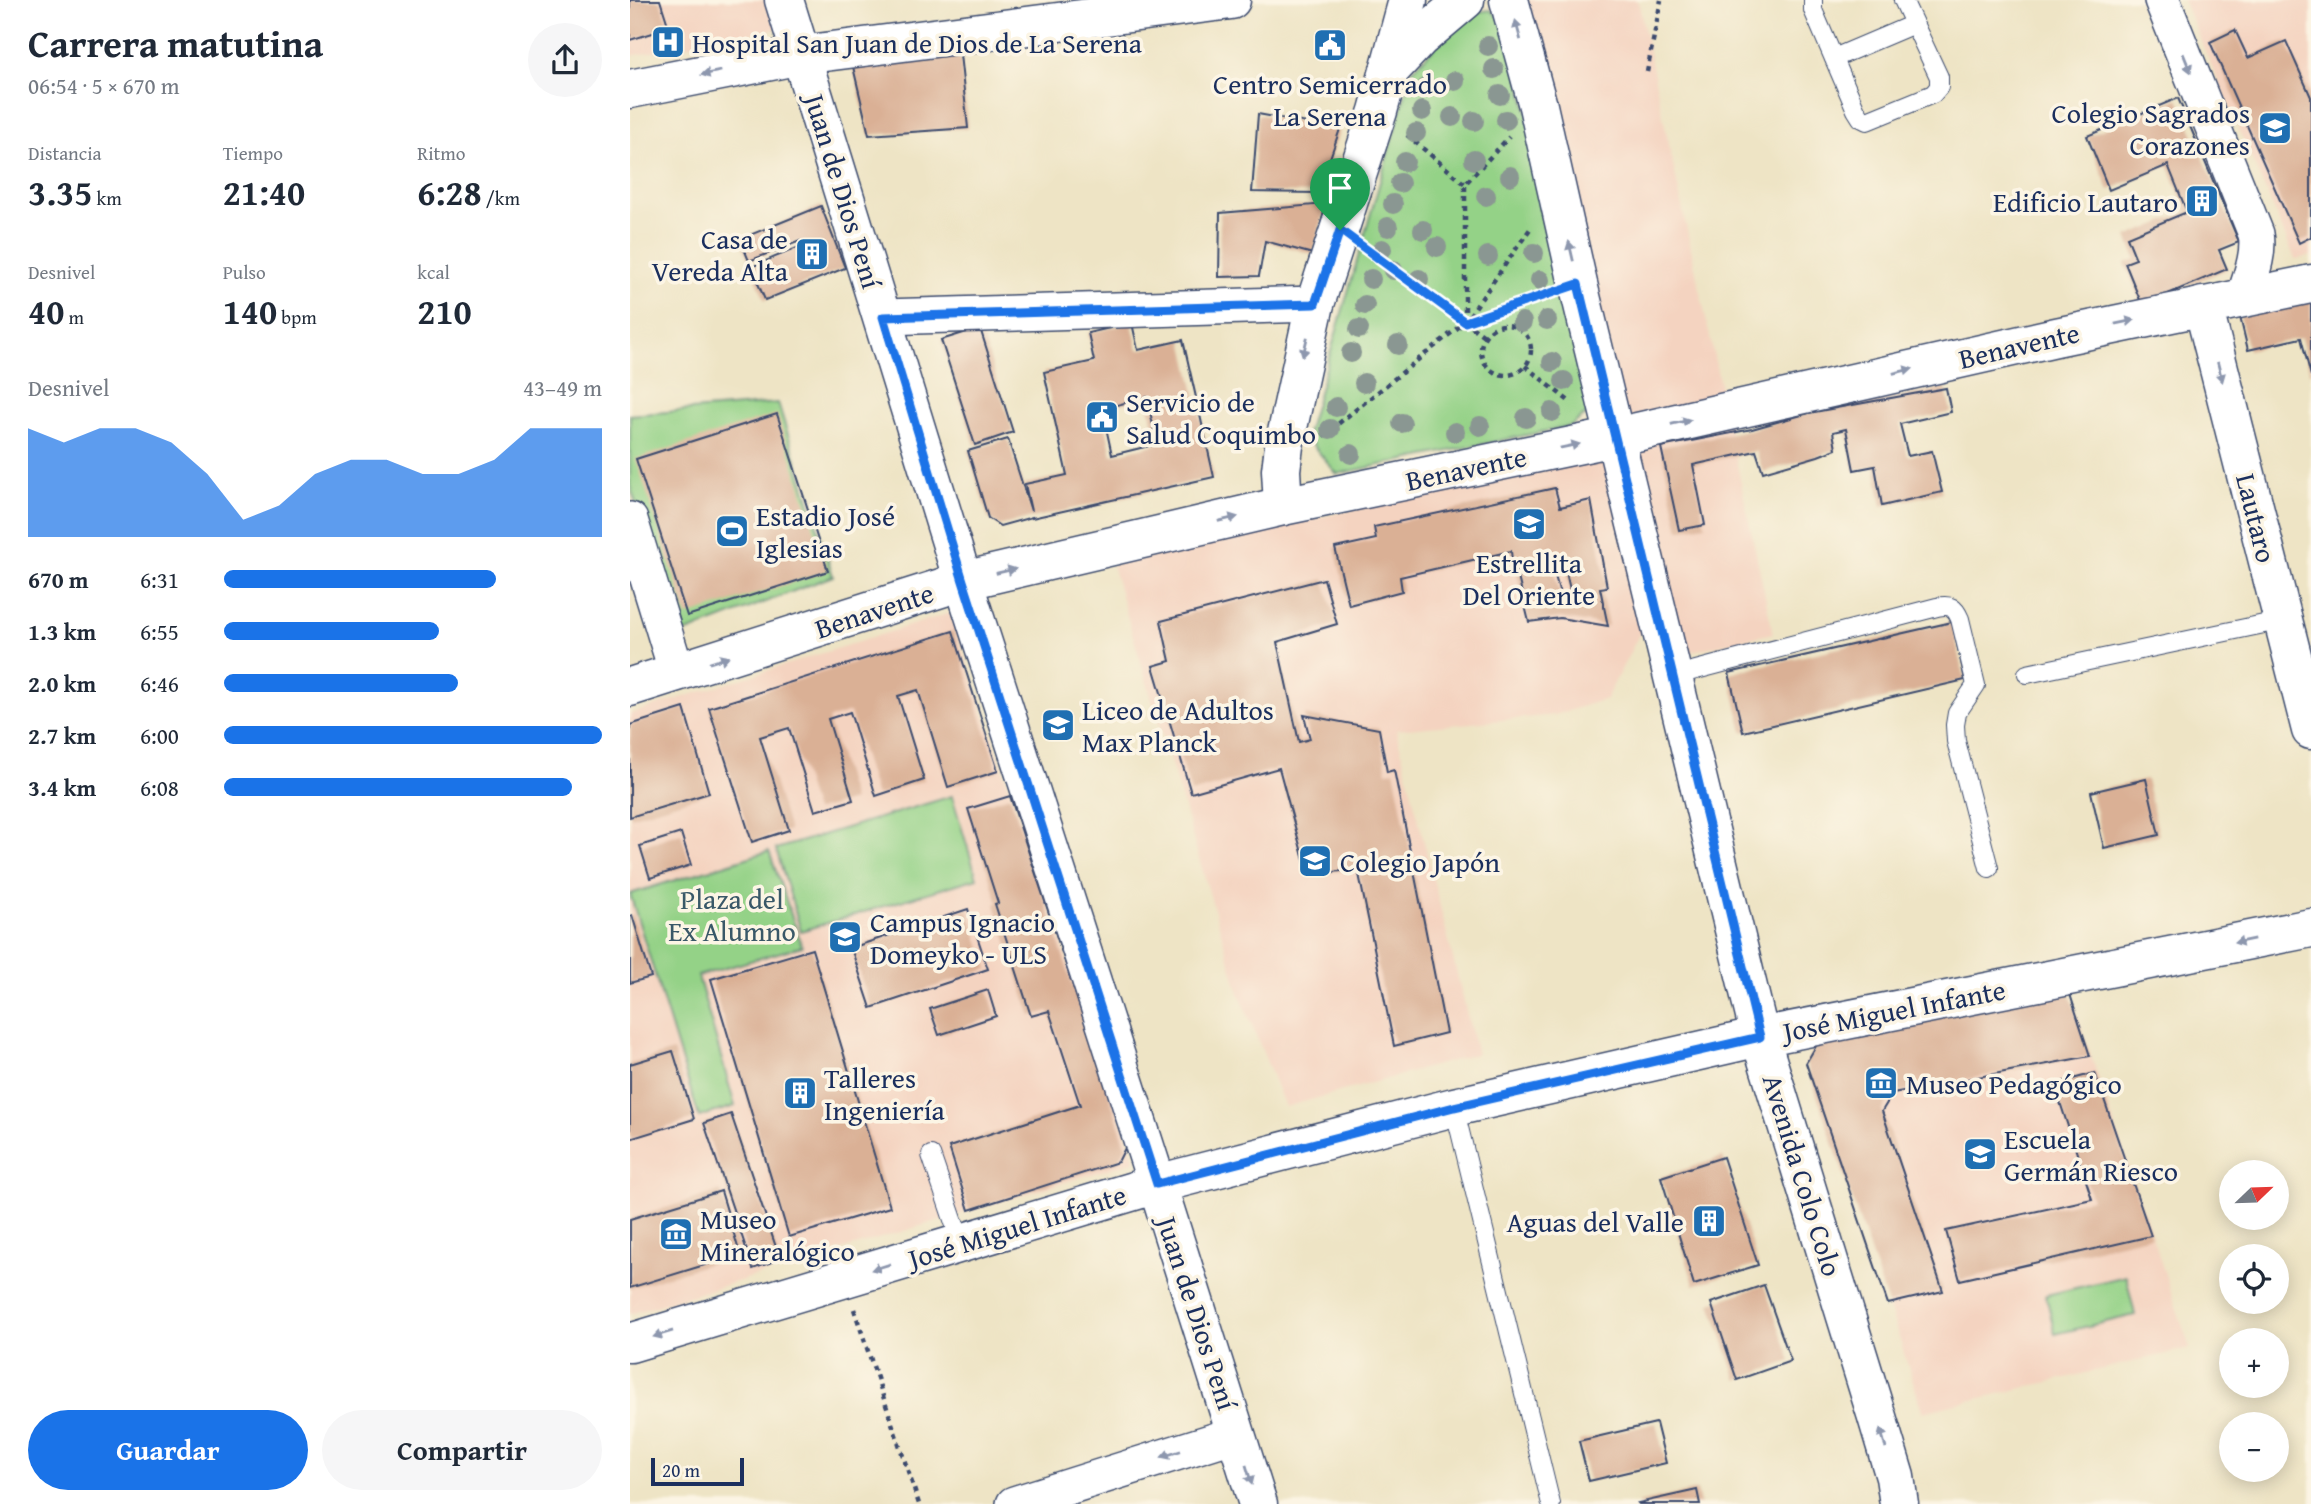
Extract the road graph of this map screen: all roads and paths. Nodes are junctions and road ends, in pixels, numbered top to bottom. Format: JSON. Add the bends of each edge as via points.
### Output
{"nodes":[{"id":1,"x":784,"y":0,"type":"edge"},
{"id":2,"x":1231,"y":0,"type":"edge"},
{"id":3,"x":1408,"y":0,"type":"edge"},
{"id":4,"x":1465,"y":0,"type":"edge"},
{"id":5,"x":1509,"y":0,"type":"edge"},
{"id":6,"x":1661,"y":0,"type":"edge"},
{"id":7,"x":1813,"y":0,"type":"edge"},
{"id":8,"x":1903,"y":0,"type":"edge"},
{"id":9,"x":2162,"y":0,"type":"edge"},
{"id":10,"x":1914,"y":24,"type":"junction"},
{"id":11,"x":802,"y":55,"type":"junction"},
{"id":12,"x":1834,"y":58,"type":"junction"},
{"id":13,"x":1390,"y":69,"type":"junction"},
{"id":14,"x":1647,"y":72,"type":"dead end"},
{"id":15,"x":630,"y":89,"type":"edge"},
{"id":16,"x":1538,"y":106,"type":"junction"},
{"id":17,"x":1378,"y":111,"type":"junction"},
{"id":18,"x":1465,"y":184,"type":"junction"},
{"id":19,"x":1557,"y":190,"type":"junction"},
{"id":20,"x":1340,"y":230,"type":"junction"},
{"id":21,"x":1578,"y":284,"type":"junction"},
{"id":22,"x":2311,"y":284,"type":"edge"},
{"id":23,"x":2244,"y":298,"type":"junction"},
{"id":24,"x":1315,"y":304,"type":"junction"},
{"id":25,"x":2203,"y":306,"type":"junction"},
{"id":26,"x":883,"y":317,"type":"junction"},
{"id":27,"x":1465,"y":322,"type":"junction"},
{"id":28,"x":1484,"y":336,"type":"junction"},
{"id":29,"x":1615,"y":437,"type":"junction"},
{"id":30,"x":1282,"y":488,"type":"junction"},
{"id":31,"x":630,"y":520,"type":"edge"},
{"id":32,"x":963,"y":581,"type":"junction"},
{"id":33,"x":2283,"y":620,"type":"junction"},
{"id":34,"x":677,"y":673,"type":"junction"},
{"id":35,"x":2027,"y":674,"type":"dead end"},
{"id":36,"x":1673,"y":676,"type":"junction"},
{"id":37,"x":630,"y":687,"type":"edge"},
{"id":38,"x":2311,"y":730,"type":"edge"},
{"id":39,"x":1989,"y":867,"type":"dead end"},
{"id":40,"x":2311,"y":928,"type":"edge"},
{"id":41,"x":1760,"y":1037,"type":"junction"},
{"id":42,"x":1454,"y":1107,"type":"junction"},
{"id":43,"x":931,"y":1155,"type":"dead end"},
{"id":44,"x":1157,"y":1184,"type":"junction"},
{"id":45,"x":961,"y":1243,"type":"junction"},
{"id":46,"x":844,"y":1279,"type":"junction"},
{"id":47,"x":630,"y":1343,"type":"edge"},
{"id":48,"x":1236,"y":1434,"type":"junction"},
{"id":49,"x":919,"y":1504,"type":"edge"},
{"id":50,"x":1014,"y":1504,"type":"edge"},
{"id":51,"x":1258,"y":1504,"type":"edge"},
{"id":52,"x":1550,"y":1504,"type":"edge"},
{"id":53,"x":1899,"y":1504,"type":"edge"}],
"edges":[{"from":1,"to":11,"type":"main road","name":"Juan de Dios Pení"},
{"from":2,"to":11,"type":"main road"},
{"from":3,"to":13,"type":"main road"},
{"from":4,"to":13,"type":"main road"},
{"from":16,"to":5,"type":"main road","name":"Avenida Colo Colo","one_way":true},
{"from":6,"to":14,"type":"path"},
{"from":7,"to":12,"type":"lane"},
{"from":8,"to":10,"type":"lane"},
{"from":9,"to":23,"type":"street","one_way":true,"via":[[2258,241]]},
{"from":10,"to":12,"type":"lane"},
{"from":10,"to":12,"type":"lane","via":[[1940,77],[1933,94],[1867,121],[1856,110]]},
{"from":11,"to":15,"type":"main road","one_way":true},
{"from":11,"to":26,"type":"main road","name":"Juan de Dios Pení"},
{"from":13,"to":17,"type":"main road"},
{"from":16,"to":18,"type":"path"},
{"from":16,"to":19,"type":"main road","name":"Avenida Colo Colo"},
{"from":17,"to":18,"type":"path"},
{"from":17,"to":20,"type":"main road"},
{"from":18,"to":27,"type":"path"},
{"from":21,"to":19,"type":"main road","name":"Avenida Colo Colo","one_way":true},
{"from":19,"to":27,"type":"path"},
{"from":20,"to":24,"type":"main road"},
{"from":20,"to":27,"type":"path"},
{"from":21,"to":27,"type":"path"},
{"from":21,"to":29,"type":"main road","name":"Avenida Colo Colo"},
{"from":22,"to":23,"type":"main road","name":"Benavente"},
{"from":23,"to":25,"type":"main road","name":"Benavente"},
{"from":24,"to":26,"type":"street"},
{"from":24,"to":30,"type":"main road","one_way":true,"via":[[1288,420]]},
{"from":29,"to":25,"type":"main road","name":"Benavente","one_way":true},
{"from":25,"to":33,"type":"main road","name":"Lautaro","one_way":true},
{"from":26,"to":32,"type":"main road","name":"Juan de Dios Pení"},
{"from":27,"to":28,"type":"path"},
{"from":27,"to":30,"type":"path"},
{"from":28,"to":28,"type":"path","via":[[1505,324],[1520,329],[1530,342],[1525,366],[1511,374],[1494,373],[1483,360]]},
{"from":30,"to":29,"type":"main road","name":"Benavente","one_way":true},
{"from":29,"to":36,"type":"main road","name":"Avenida Colo Colo"},
{"from":32,"to":30,"type":"main road","name":"Benavente","one_way":true},
{"from":31,"to":34,"type":"street"},
{"from":34,"to":32,"type":"main road","name":"Benavente","one_way":true},
{"from":32,"to":44,"type":"main road","name":"Juan de Dios Pení"},
{"from":33,"to":35,"type":"lane"},
{"from":33,"to":38,"type":"main road","name":"Lautaro"},
{"from":34,"to":37,"type":"main road","name":"Benavente"},
{"from":36,"to":39,"type":"lane","via":[[1937,607],[1952,607],[1961,619],[1976,685],[1957,713],[1956,741]]},
{"from":36,"to":41,"type":"main road","name":"Avenida Colo Colo"},
{"from":40,"to":41,"type":"main road","name":"José Miguel Infante","one_way":true},
{"from":41,"to":42,"type":"main road","name":"José Miguel Infante"},
{"from":53,"to":41,"type":"main road","name":"Avenida Colo Colo","one_way":true,"via":[[1895,1477]]},
{"from":42,"to":44,"type":"main road","name":"José Miguel Infante"},
{"from":42,"to":52,"type":"lane"},
{"from":43,"to":45,"type":"lane"},
{"from":44,"to":45,"type":"main road","name":"José Miguel Infante"},
{"from":44,"to":48,"type":"main road","name":"Juan de Dios Pení"},
{"from":45,"to":46,"type":"main road","name":"José Miguel Infante","one_way":true},
{"from":46,"to":47,"type":"main road","name":"José Miguel Infante","one_way":true},
{"from":46,"to":49,"type":"path"},
{"from":48,"to":50,"type":"street","one_way":true},
{"from":48,"to":51,"type":"main road","name":"Juan de Dios Pení","one_way":true}]}
